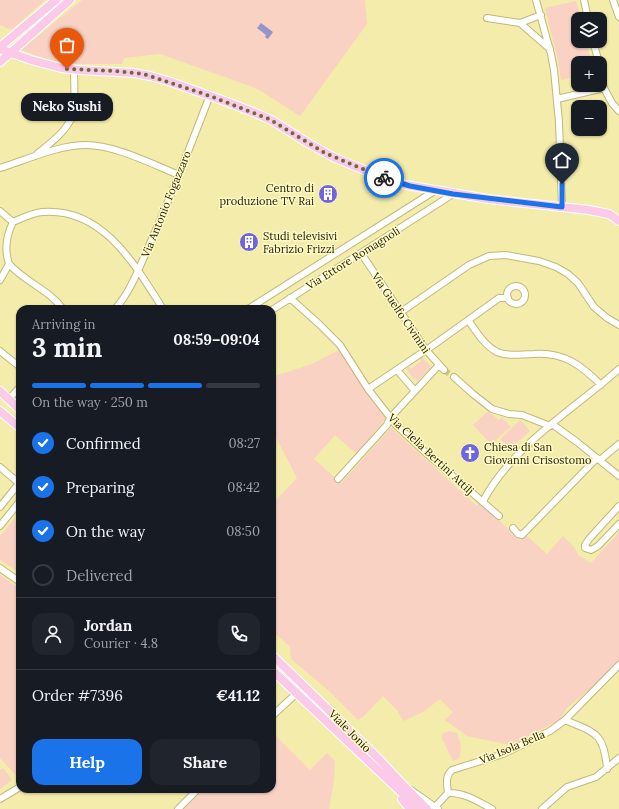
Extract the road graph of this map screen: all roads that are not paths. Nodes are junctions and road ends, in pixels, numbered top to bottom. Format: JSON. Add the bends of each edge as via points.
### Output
{"nodes":[{"id":1,"x":56,"y":0,"type":"edge"},
{"id":2,"x":70,"y":0,"type":"edge"},
{"id":3,"x":536,"y":0,"type":"edge"},
{"id":4,"x":584,"y":0,"type":"edge"},
{"id":5,"x":613,"y":0,"type":"edge"},
{"id":6,"x":587,"y":12,"type":"edge"},
{"id":7,"x":541,"y":15,"type":"junction"},
{"id":8,"x":619,"y":17,"type":"edge"},
{"id":9,"x":487,"y":18,"type":"dead end"},
{"id":10,"x":520,"y":23,"type":"junction"},
{"id":11,"x":0,"y":48,"type":"edge"},
{"id":12,"x":550,"y":49,"type":"junction"},
{"id":13,"x":10,"y":52,"type":"junction"},
{"id":14,"x":0,"y":62,"type":"edge"},
{"id":15,"x":74,"y":70,"type":"junction"},
{"id":16,"x":587,"y":92,"type":"edge"},
{"id":17,"x":606,"y":92,"type":"edge"},
{"id":18,"x":210,"y":96,"type":"junction"},
{"id":19,"x":557,"y":99,"type":"junction"},
{"id":20,"x":619,"y":111,"type":"edge"},
{"id":21,"x":36,"y":156,"type":"junction"},
{"id":22,"x":0,"y":168,"type":"edge"},
{"id":23,"x":179,"y":175,"type":"junction"},
{"id":24,"x":433,"y":193,"type":"junction"},
{"id":25,"x":453,"y":194,"type":"junction"},
{"id":26,"x":435,"y":206,"type":"junction"},
{"id":27,"x":562,"y":207,"type":"junction"},
{"id":28,"x":1,"y":214,"type":"edge"},
{"id":29,"x":619,"y":221,"type":"edge"},
{"id":30,"x":13,"y":222,"type":"junction"},
{"id":31,"x":361,"y":253,"type":"junction"},
{"id":32,"x":9,"y":264,"type":"junction"},
{"id":33,"x":138,"y":270,"type":"junction"},
{"id":34,"x":301,"y":277,"type":"junction"},
{"id":35,"x":0,"y":280,"type":"edge"},
{"id":36,"x":307,"y":287,"type":"junction"},
{"id":37,"x":290,"y":298,"type":"junction"},
{"id":38,"x":508,"y":298,"type":"dead end"},
{"id":39,"x":59,"y":305,"type":"edge"},
{"id":40,"x":118,"y":305,"type":"edge"},
{"id":41,"x":160,"y":305,"type":"edge"},
{"id":42,"x":256,"y":305,"type":"edge"},
{"id":43,"x":276,"y":307,"type":"edge"},
{"id":44,"x":401,"y":312,"type":"junction"},
{"id":45,"x":468,"y":320,"type":"junction"},
{"id":46,"x":619,"y":325,"type":"edge"},
{"id":47,"x":426,"y":350,"type":"junction"},
{"id":48,"x":0,"y":351,"type":"edge"},
{"id":49,"x":16,"y":364,"type":"edge"},
{"id":50,"x":438,"y":365,"type":"junction"},
{"id":51,"x":619,"y":369,"type":"edge"},
{"id":52,"x":397,"y":370,"type":"junction"},
{"id":53,"x":444,"y":370,"type":"tunnel mouth"},
{"id":54,"x":454,"y":377,"type":"tunnel mouth"},
{"id":55,"x":601,"y":386,"type":"junction"},
{"id":56,"x":368,"y":389,"type":"junction"},
{"id":57,"x":16,"y":391,"type":"edge"},
{"id":58,"x":415,"y":391,"type":"junction"},
{"id":59,"x":0,"y":392,"type":"edge"},
{"id":60,"x":9,"y":399,"type":"junction"},
{"id":61,"x":16,"y":406,"type":"edge"},
{"id":62,"x":0,"y":411,"type":"edge"},
{"id":63,"x":390,"y":418,"type":"junction"},
{"id":64,"x":16,"y":425,"type":"edge"},
{"id":65,"x":551,"y":425,"type":"junction"},
{"id":66,"x":619,"y":444,"type":"edge"},
{"id":67,"x":598,"y":459,"type":"junction"},
{"id":68,"x":0,"y":467,"type":"edge"},
{"id":69,"x":619,"y":476,"type":"edge"},
{"id":70,"x":338,"y":479,"type":"dead end"},
{"id":71,"x":16,"y":480,"type":"edge"},
{"id":72,"x":16,"y":488,"type":"edge"},
{"id":73,"x":483,"y":502,"type":"junction"},
{"id":74,"x":619,"y":506,"type":"edge"},
{"id":75,"x":0,"y":507,"type":"edge"},
{"id":76,"x":16,"y":507,"type":"edge"},
{"id":77,"x":499,"y":516,"type":"dead end"},
{"id":78,"x":619,"y":524,"type":"edge"},
{"id":79,"x":0,"y":526,"type":"edge"},
{"id":80,"x":513,"y":528,"type":"dead end"},
{"id":81,"x":0,"y":568,"type":"edge"},
{"id":82,"x":16,"y":579,"type":"edge"},
{"id":83,"x":276,"y":659,"type":"edge"},
{"id":84,"x":619,"y":665,"type":"edge"},
{"id":85,"x":276,"y":673,"type":"edge"},
{"id":86,"x":291,"y":673,"type":"junction"},
{"id":87,"x":276,"y":675,"type":"edge"},
{"id":88,"x":295,"y":693,"type":"junction"},
{"id":89,"x":323,"y":704,"type":"junction"},
{"id":90,"x":276,"y":712,"type":"edge"},
{"id":91,"x":565,"y":720,"type":"junction"},
{"id":92,"x":619,"y":758,"type":"edge"},
{"id":93,"x":607,"y":769,"type":"junction"},
{"id":94,"x":381,"y":773,"type":"junction"},
{"id":95,"x":16,"y":789,"type":"edge"},
{"id":96,"x":194,"y":793,"type":"edge"},
{"id":97,"x":448,"y":793,"type":"junction"},
{"id":98,"x":0,"y":799,"type":"edge"},
{"id":99,"x":434,"y":808,"type":"edge"},
{"id":100,"x":178,"y":809,"type":"edge"},
{"id":101,"x":410,"y":809,"type":"edge"},
{"id":102,"x":419,"y":809,"type":"edge"},
{"id":103,"x":492,"y":809,"type":"edge"},
{"id":104,"x":542,"y":809,"type":"edge"}],
"edges":[{"from":1,"to":11,"type":"main road"},
{"from":2,"to":13,"type":"main road"},
{"from":3,"to":7,"type":"street"},
{"from":4,"to":6,"type":"street"},
{"from":5,"to":8,"type":"street"},
{"from":7,"to":10,"type":"street"},
{"from":7,"to":12,"type":"street"},
{"from":9,"to":10,"type":"street"},
{"from":10,"to":12,"type":"street"},
{"from":11,"to":13,"type":"main road"},
{"from":12,"to":19,"type":"street"},
{"from":13,"to":14,"type":"main road"},
{"from":13,"to":15,"type":"main road","via":[[48,65]]},
{"from":15,"to":18,"type":"main road","via":[[144,74]]},
{"from":15,"to":21,"type":"street","via":[[72,117],[57,137]]},
{"from":16,"to":19,"type":"street"},
{"from":17,"to":20,"type":"street"},
{"from":18,"to":23,"type":"street","name":"Via Antonio Fogazzaro"},
{"from":18,"to":24,"type":"main road","via":[[269,119],[325,153],[367,171]]},
{"from":19,"to":27,"type":"street"},
{"from":21,"to":22,"type":"street"},
{"from":21,"to":23,"type":"street","via":[[74,146],[94,146],[117,151]]},
{"from":23,"to":33,"type":"street","name":"Via Antonio Fogazzaro"},
{"from":24,"to":25,"type":"main road"},
{"from":24,"to":26,"type":"street"},
{"from":24,"to":34,"type":"street","name":"Via Ettore Romagnoli"},
{"from":25,"to":26,"type":"street","name":"Via Ettore Romagnoli"},
{"from":25,"to":27,"type":"main road"},
{"from":26,"to":31,"type":"street","name":"Via Ettore Romagnoli"},
{"from":27,"to":29,"type":"main road","via":[[602,212],[612,215]]},
{"from":28,"to":30,"type":"street"},
{"from":30,"to":32,"type":"street","via":[[6,242]]},
{"from":30,"to":33,"type":"street","via":[[42,212],[64,213],[81,218],[99,228],[117,243]]},
{"from":31,"to":36,"type":"street","name":"Via Ettore Romagnoli"},
{"from":31,"to":44,"type":"street","name":"Via Guelfo Civinini"},
{"from":32,"to":35,"type":"street"},
{"from":32,"to":39,"type":"street","via":[[48,293]]},
{"from":33,"to":40,"type":"street","name":"Via Antonio Fogazzaro"},
{"from":33,"to":41,"type":"street"},
{"from":34,"to":36,"type":"street"},
{"from":34,"to":42,"type":"street","name":"Via Ettore Romagnoli"},
{"from":36,"to":37,"type":"street","name":"Via Ettore Romagnoli"},
{"from":37,"to":43,"type":"street","name":"Via Ettore Romagnoli"},
{"from":37,"to":56,"type":"street","name":"Via Clelia Bertini Attilj","via":[[340,345]]},
{"from":38,"to":45,"type":"street","via":[[499,298]]},
{"from":44,"to":46,"type":"street","via":[[469,265],[489,256],[506,255],[539,261],[568,274],[578,283],[591,304]]},
{"from":44,"to":47,"type":"street","name":"Via Guelfo Civinini"},
{"from":45,"to":47,"type":"street"},
{"from":45,"to":55,"type":"street","via":[[484,341],[497,352],[508,355],[559,356],[580,366]]},
{"from":47,"to":50,"type":"street","name":"Via Guelfo Civinini"},
{"from":47,"to":52,"type":"street"},
{"from":48,"to":49,"type":"street"},
{"from":50,"to":53,"type":"street","name":"Via Guelfo Civinini"},
{"from":50,"to":58,"type":"street"},
{"from":51,"to":55,"type":"street"},
{"from":52,"to":56,"type":"street"},
{"from":52,"to":58,"type":"street"},
{"from":54,"to":65,"type":"street","via":[[492,409],[522,415]]},
{"from":55,"to":65,"type":"street"},
{"from":56,"to":63,"type":"street","name":"Via Clelia Bertini Attilj"},
{"from":57,"to":60,"type":"street"},
{"from":58,"to":63,"type":"street"},
{"from":59,"to":60,"type":"main road"},
{"from":60,"to":61,"type":"main road"},
{"from":62,"to":64,"type":"main road"},
{"from":63,"to":70,"type":"street","via":[[387,425]]},
{"from":63,"to":73,"type":"street","name":"Via Clelia Bertini Attilj"},
{"from":65,"to":67,"type":"street"},
{"from":65,"to":73,"type":"street","via":[[508,464]]},
{"from":66,"to":67,"type":"street"},
{"from":67,"to":69,"type":"street"},
{"from":67,"to":80,"type":"street","via":[[522,535]]},
{"from":68,"to":71,"type":"street"},
{"from":72,"to":75,"type":"street"},
{"from":73,"to":77,"type":"street","name":"Via Clelia Bertini Attilj"},
{"from":74,"to":78,"type":"street","via":[[589,539],[585,548],[597,548]]},
{"from":76,"to":79,"type":"street"},
{"from":81,"to":82,"type":"street"},
{"from":83,"to":86,"type":"main road","name":"Viale Jonio"},
{"from":84,"to":91,"type":"street","name":"Via Isola Bella"},
{"from":85,"to":86,"type":"street","via":[[285,677]]},
{"from":86,"to":89,"type":"main road","name":"Viale Jonio"},
{"from":87,"to":88,"type":"main road","name":"Viale Jonio"},
{"from":88,"to":89,"type":"street","via":[[303,692]]},
{"from":88,"to":90,"type":"street"},
{"from":88,"to":94,"type":"main road","name":"Viale Jonio"},
{"from":89,"to":99,"type":"main road","name":"Viale Jonio","via":[[403,785]]},
{"from":91,"to":93,"type":"street","via":[[591,730],[599,737],[604,748]]},
{"from":91,"to":97,"type":"street","name":"Via Isola Bella","via":[[543,735],[509,751],[452,770],[448,778]]},
{"from":92,"to":93,"type":"street"},
{"from":93,"to":104,"type":"street","via":[[592,779],[569,785]]},
{"from":94,"to":101,"type":"main road"},
{"from":94,"to":102,"type":"main road","name":"Viale Jonio"},
{"from":95,"to":98,"type":"street"},
{"from":96,"to":100,"type":"street"},
{"from":97,"to":99,"type":"street"},
{"from":97,"to":103,"type":"street","via":[[464,795]]}]}
